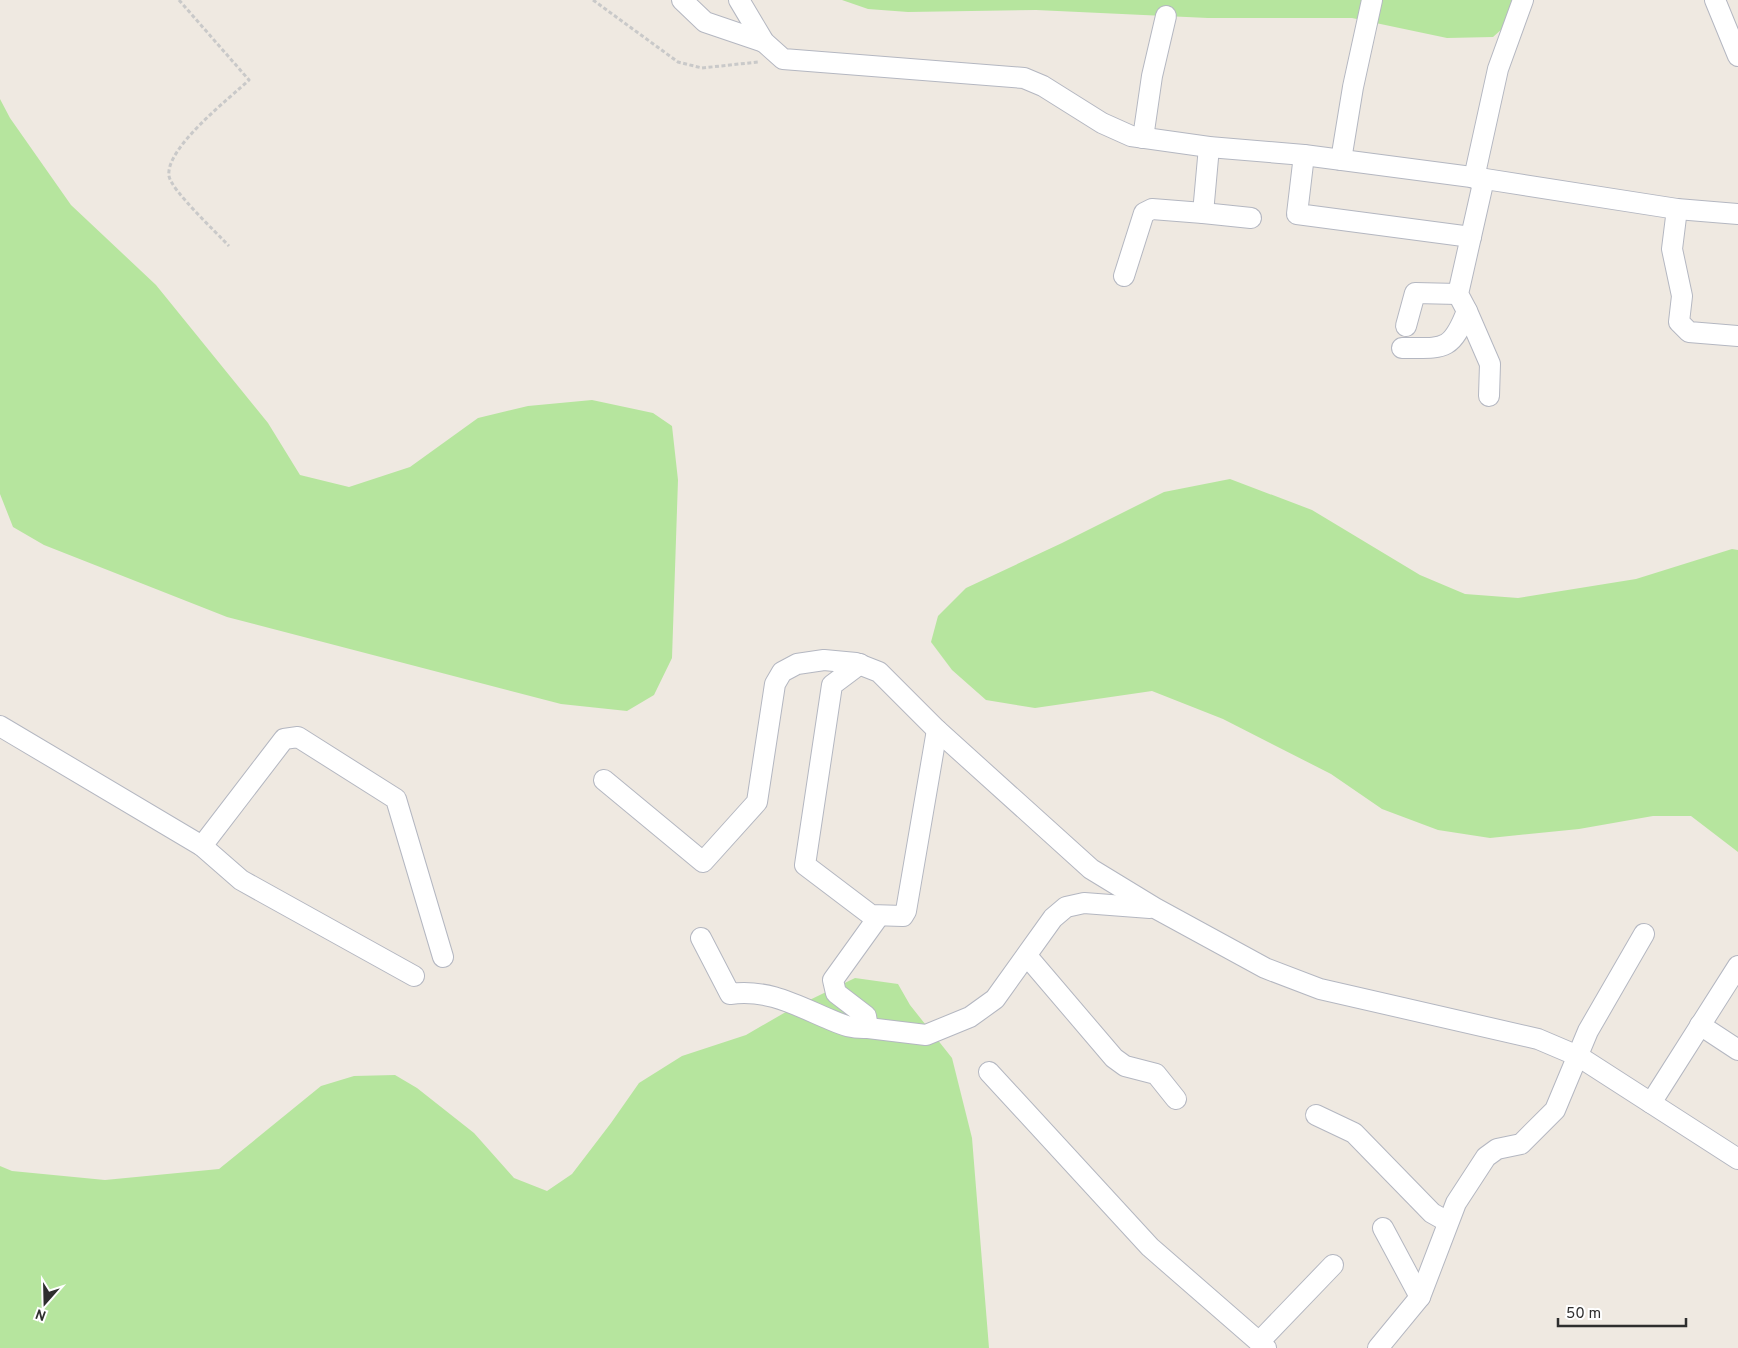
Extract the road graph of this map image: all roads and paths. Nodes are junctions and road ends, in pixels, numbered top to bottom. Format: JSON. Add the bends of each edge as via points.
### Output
{"nodes":[{"id":1,"x":179,"y":0,"type":"edge"},
{"id":2,"x":593,"y":0,"type":"edge"},
{"id":3,"x":682,"y":0,"type":"edge"},
{"id":4,"x":739,"y":0,"type":"edge"},
{"id":5,"x":1372,"y":0,"type":"edge"},
{"id":6,"x":1523,"y":0,"type":"edge"},
{"id":7,"x":1715,"y":0,"type":"edge"},
{"id":8,"x":1166,"y":16,"type":"dead end"},
{"id":9,"x":764,"y":42,"type":"junction"},
{"id":10,"x":1738,"y":56,"type":"edge"},
{"id":11,"x":783,"y":59,"type":"junction"},
{"id":12,"x":1143,"y":138,"type":"junction"},
{"id":13,"x":1209,"y":147,"type":"junction"},
{"id":14,"x":1304,"y":154,"type":"junction"},
{"id":15,"x":1341,"y":160,"type":"junction"},
{"id":16,"x":1479,"y":178,"type":"junction"},
{"id":17,"x":1676,"y":209,"type":"junction"},
{"id":18,"x":1203,"y":213,"type":"junction"},
{"id":19,"x":1738,"y":214,"type":"edge"},
{"id":20,"x":1252,"y":218,"type":"dead end"},
{"id":21,"x":1470,"y":237,"type":"junction"},
{"id":22,"x":229,"y":246,"type":"dead end"},
{"id":23,"x":1124,"y":276,"type":"dead end"},
{"id":24,"x":1462,"y":302,"type":"junction"},
{"id":25,"x":1406,"y":326,"type":"dead end"},
{"id":26,"x":1738,"y":336,"type":"edge"},
{"id":27,"x":1402,"y":348,"type":"dead end"},
{"id":28,"x":1488,"y":396,"type":"dead end"},
{"id":29,"x":858,"y":664,"type":"junction"},
{"id":30,"x":0,"y":726,"type":"edge"},
{"id":31,"x":937,"y":730,"type":"junction"},
{"id":32,"x":604,"y":780,"type":"dead end"},
{"id":33,"x":202,"y":846,"type":"junction"},
{"id":34,"x":1154,"y":908,"type":"junction"},
{"id":35,"x":879,"y":916,"type":"junction"},
{"id":36,"x":1644,"y":934,"type":"dead end"},
{"id":37,"x":701,"y":938,"type":"dead end"},
{"id":38,"x":1027,"y":956,"type":"junction"},
{"id":39,"x":443,"y":957,"type":"dead end"},
{"id":40,"x":1738,"y":966,"type":"edge"},
{"id":41,"x":414,"y":976,"type":"dead end"},
{"id":42,"x":1700,"y":1025,"type":"junction"},
{"id":43,"x":868,"y":1028,"type":"junction"},
{"id":44,"x":1738,"y":1050,"type":"edge"},
{"id":45,"x":1578,"y":1056,"type":"junction"},
{"id":46,"x":990,"y":1072,"type":"dead end"},
{"id":47,"x":1176,"y":1099,"type":"dead end"},
{"id":48,"x":1651,"y":1103,"type":"junction"},
{"id":49,"x":1316,"y":1115,"type":"dead end"},
{"id":50,"x":1738,"y":1159,"type":"edge"},
{"id":51,"x":1448,"y":1222,"type":"junction"},
{"id":52,"x":1382,"y":1228,"type":"dead end"},
{"id":53,"x":1333,"y":1265,"type":"dead end"},
{"id":54,"x":1420,"y":1297,"type":"junction"},
{"id":55,"x":1263,"y":1345,"type":"edge"},
{"id":56,"x":1378,"y":1348,"type":"edge"}],
"edges":[{"from":1,"to":22,"type":"path","via":[[249,80],[188,138],[172,160],[169,176],[175,188]]},
{"from":2,"to":11,"type":"path","via":[[678,62],[702,68]]},
{"from":3,"to":9,"type":"street","via":[[705,22]]},
{"from":4,"to":9,"type":"street"},
{"from":5,"to":15,"type":"street"},
{"from":6,"to":16,"type":"street","via":[[1498,69]]},
{"from":7,"to":10,"type":"street"},
{"from":8,"to":12,"type":"street","via":[[1152,76]]},
{"from":9,"to":11,"type":"street"},
{"from":11,"to":12,"type":"street","via":[[1024,78],[1043,86],[1102,123]]},
{"from":12,"to":13,"type":"street"},
{"from":13,"to":14,"type":"street"},
{"from":13,"to":18,"type":"street"},
{"from":14,"to":15,"type":"street"},
{"from":14,"to":21,"type":"street","via":[[1297,214]]},
{"from":15,"to":16,"type":"street"},
{"from":16,"to":17,"type":"street"},
{"from":16,"to":21,"type":"street"},
{"from":17,"to":19,"type":"street"},
{"from":17,"to":26,"type":"street","via":[[1672,249],[1682,296],[1680,322],[1689,332]]},
{"from":18,"to":20,"type":"street"},
{"from":18,"to":23,"type":"street","via":[[1152,210],[1144,213]]},
{"from":21,"to":24,"type":"street"},
{"from":24,"to":25,"type":"street","via":[[1415,293]]},
{"from":24,"to":27,"type":"street","via":[[1458,335],[1447,344],[1432,348]]},
{"from":24,"to":28,"type":"street","via":[[1490,364]]},
{"from":29,"to":31,"type":"street","via":[[879,672]]},
{"from":29,"to":32,"type":"street","via":[[824,660],[797,664],[782,672],[775,684],[757,802],[703,862]]},
{"from":29,"to":35,"type":"street","via":[[832,685],[805,864],[871,915]]},
{"from":30,"to":33,"type":"street"},
{"from":31,"to":34,"type":"street","via":[[1091,869]]},
{"from":31,"to":35,"type":"street","via":[[906,910],[903,916]]},
{"from":33,"to":39,"type":"street","via":[[284,739],[298,737],[396,799]]},
{"from":33,"to":41,"type":"street","via":[[240,880]]},
{"from":34,"to":38,"type":"street","via":[[1084,902],[1066,908],[1053,918]]},
{"from":34,"to":45,"type":"street","via":[[1265,968],[1320,989],[1538,1039]]},
{"from":35,"to":43,"type":"street","via":[[833,980],[836,993],[866,1016]]},
{"from":36,"to":45,"type":"street","via":[[1588,1031]]},
{"from":37,"to":43,"type":"street","via":[[730,994],[769,995],[852,1029]]},
{"from":38,"to":43,"type":"street","via":[[995,999],[970,1017],[926,1035]]},
{"from":38,"to":47,"type":"street","via":[[1114,1058],[1125,1066],[1156,1074]]},
{"from":40,"to":42,"type":"street"},
{"from":42,"to":44,"type":"street"},
{"from":42,"to":48,"type":"street"},
{"from":45,"to":48,"type":"street"},
{"from":45,"to":51,"type":"street","via":[[1555,1110],[1521,1144],[1497,1149],[1486,1157],[1456,1203]]},
{"from":46,"to":55,"type":"street","via":[[1150,1247]]},
{"from":48,"to":50,"type":"street"},
{"from":49,"to":51,"type":"street","via":[[1354,1133],[1432,1212]]},
{"from":51,"to":54,"type":"street"},
{"from":52,"to":54,"type":"street"},
{"from":53,"to":55,"type":"street"},
{"from":54,"to":56,"type":"street"}]}
